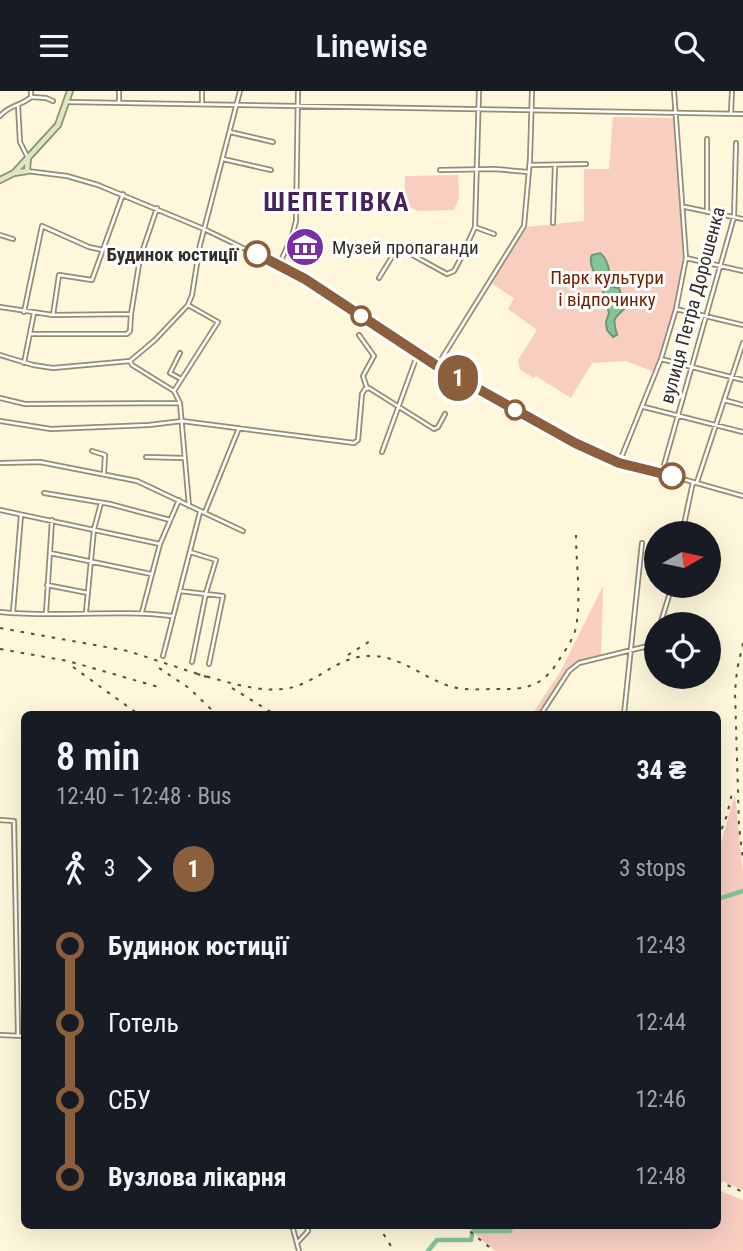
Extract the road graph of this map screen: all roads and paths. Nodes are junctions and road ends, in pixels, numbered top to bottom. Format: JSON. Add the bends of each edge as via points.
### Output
{"nodes":[{"id":1,"x":31,"y":91,"type":"edge"},
{"id":2,"x":70,"y":91,"type":"edge"},
{"id":3,"x":119,"y":91,"type":"edge"},
{"id":4,"x":202,"y":91,"type":"edge"},
{"id":5,"x":240,"y":91,"type":"edge"},
{"id":6,"x":298,"y":91,"type":"edge"},
{"id":7,"x":479,"y":91,"type":"edge"},
{"id":8,"x":532,"y":91,"type":"edge"},
{"id":9,"x":674,"y":91,"type":"edge"},
{"id":10,"x":732,"y":91,"type":"edge"},
{"id":11,"x":31,"y":97,"type":"junction"},
{"id":12,"x":53,"y":101,"type":"dead end"},
{"id":13,"x":68,"y":102,"type":"junction"},
{"id":14,"x":119,"y":103,"type":"junction"},
{"id":15,"x":202,"y":104,"type":"junction"},
{"id":16,"x":237,"y":104,"type":"junction"},
{"id":17,"x":18,"y":105,"type":"junction"},
{"id":18,"x":298,"y":105,"type":"junction"},
{"id":19,"x":478,"y":108,"type":"junction"},
{"id":20,"x":531,"y":109,"type":"junction"},
{"id":21,"x":675,"y":113,"type":"junction"},
{"id":22,"x":731,"y":113,"type":"junction"},
{"id":23,"x":743,"y":114,"type":"edge"},
{"id":24,"x":0,"y":116,"type":"edge"},
{"id":25,"x":230,"y":132,"type":"junction"},
{"id":26,"x":707,"y":139,"type":"dead end"},
{"id":27,"x":273,"y":142,"type":"dead end"},
{"id":28,"x":736,"y":143,"type":"dead end"},
{"id":29,"x":28,"y":157,"type":"junction"},
{"id":30,"x":223,"y":159,"type":"junction"},
{"id":31,"x":530,"y":165,"type":"junction"},
{"id":32,"x":555,"y":165,"type":"junction"},
{"id":33,"x":586,"y":165,"type":"dead end"},
{"id":34,"x":475,"y":169,"type":"junction"},
{"id":35,"x":271,"y":170,"type":"dead end"},
{"id":36,"x":440,"y":170,"type":"dead end"},
{"id":37,"x":27,"y":171,"type":"junction"},
{"id":38,"x":529,"y":172,"type":"junction"},
{"id":39,"x":14,"y":173,"type":"junction"},
{"id":40,"x":1,"y":178,"type":"edge"},
{"id":41,"x":123,"y":194,"type":"junction"},
{"id":42,"x":684,"y":207,"type":"junction"},
{"id":43,"x":157,"y":208,"type":"junction"},
{"id":44,"x":707,"y":212,"type":"junction"},
{"id":45,"x":734,"y":217,"type":"junction"},
{"id":46,"x":743,"y":219,"type":"edge"},
{"id":47,"x":553,"y":223,"type":"dead end"},
{"id":48,"x":475,"y":227,"type":"junction"},
{"id":49,"x":204,"y":229,"type":"junction"},
{"id":50,"x":494,"y":234,"type":"dead end"},
{"id":51,"x":0,"y":235,"type":"edge"},
{"id":52,"x":13,"y":239,"type":"dead end"},
{"id":53,"x":103,"y":250,"type":"junction"},
{"id":54,"x":687,"y":258,"type":"junction"},
{"id":55,"x":279,"y":265,"type":"junction"},
{"id":56,"x":720,"y":265,"type":"junction"},
{"id":57,"x":743,"y":271,"type":"edge"},
{"id":58,"x":379,"y":278,"type":"dead end"},
{"id":59,"x":92,"y":280,"type":"junction"},
{"id":60,"x":90,"y":288,"type":"dead end"},
{"id":61,"x":188,"y":305,"type":"junction"},
{"id":62,"x":0,"y":307,"type":"edge"},
{"id":63,"x":676,"y":309,"type":"junction"},
{"id":64,"x":24,"y":311,"type":"junction"},
{"id":65,"x":34,"y":313,"type":"junction"},
{"id":66,"x":53,"y":314,"type":"junction"},
{"id":67,"x":131,"y":314,"type":"junction"},
{"id":68,"x":708,"y":316,"type":"junction"},
{"id":69,"x":743,"y":325,"type":"edge"},
{"id":70,"x":31,"y":334,"type":"junction"},
{"id":71,"x":359,"y":335,"type":"dead end"},
{"id":72,"x":743,"y":343,"type":"edge"},
{"id":73,"x":180,"y":353,"type":"dead end"},
{"id":74,"x":418,"y":353,"type":"junction"},
{"id":75,"x":741,"y":353,"type":"edge"},
{"id":76,"x":0,"y":355,"type":"edge"},
{"id":77,"x":661,"y":359,"type":"junction"},
{"id":78,"x":130,"y":361,"type":"junction"},
{"id":79,"x":24,"y":363,"type":"junction"},
{"id":80,"x":437,"y":366,"type":"junction"},
{"id":81,"x":693,"y":367,"type":"junction"},
{"id":82,"x":732,"y":377,"type":"junction"},
{"id":83,"x":181,"y":379,"type":"junction"},
{"id":84,"x":743,"y":380,"type":"edge"},
{"id":85,"x":367,"y":388,"type":"junction"},
{"id":86,"x":174,"y":391,"type":"junction"},
{"id":87,"x":0,"y":398,"type":"edge"},
{"id":88,"x":724,"y":400,"type":"junction"},
{"id":89,"x":180,"y":403,"type":"junction"},
{"id":90,"x":399,"y":405,"type":"junction"},
{"id":91,"x":743,"y":405,"type":"edge"},
{"id":92,"x":643,"y":407,"type":"junction"},
{"id":93,"x":445,"y":414,"type":"dead end"},
{"id":94,"x":677,"y":415,"type":"junction"},
{"id":95,"x":0,"y":421,"type":"edge"},
{"id":96,"x":182,"y":421,"type":"junction"},
{"id":97,"x":716,"y":425,"type":"junction"},
{"id":98,"x":239,"y":427,"type":"junction"},
{"id":99,"x":743,"y":432,"type":"edge"},
{"id":100,"x":92,"y":451,"type":"dead end"},
{"id":101,"x":382,"y":452,"type":"dead end"},
{"id":102,"x":146,"y":457,"type":"dead end"},
{"id":103,"x":184,"y":458,"type":"junction"},
{"id":104,"x":0,"y":463,"type":"edge"},
{"id":105,"x":619,"y":463,"type":"junction"},
{"id":106,"x":104,"y":473,"type":"junction"},
{"id":107,"x":662,"y":474,"type":"junction"},
{"id":108,"x":695,"y":483,"type":"junction"},
{"id":109,"x":44,"y":493,"type":"dead end"},
{"id":110,"x":743,"y":496,"type":"edge"},
{"id":111,"x":179,"y":500,"type":"junction"},
{"id":112,"x":101,"y":503,"type":"junction"},
{"id":113,"x":189,"y":506,"type":"junction"},
{"id":114,"x":0,"y":510,"type":"edge"},
{"id":115,"x":203,"y":512,"type":"junction"},
{"id":116,"x":21,"y":515,"type":"junction"},
{"id":117,"x":52,"y":520,"type":"junction"},
{"id":118,"x":170,"y":520,"type":"junction"},
{"id":119,"x":685,"y":521,"type":"edge"},
{"id":120,"x":94,"y":529,"type":"junction"},
{"id":121,"x":243,"y":531,"type":"dead end"},
{"id":122,"x":642,"y":543,"type":"dead end"},
{"id":123,"x":160,"y":544,"type":"junction"},
{"id":124,"x":190,"y":552,"type":"junction"},
{"id":125,"x":50,"y":553,"type":"junction"},
{"id":126,"x":91,"y":561,"type":"junction"},
{"id":127,"x":151,"y":574,"type":"junction"},
{"id":128,"x":47,"y":585,"type":"junction"},
{"id":129,"x":179,"y":591,"type":"junction"},
{"id":130,"x":88,"y":593,"type":"junction"},
{"id":131,"x":206,"y":593,"type":"junction"},
{"id":132,"x":0,"y":612,"type":"edge"},
{"id":133,"x":86,"y":612,"type":"junction"},
{"id":134,"x":142,"y":612,"type":"junction"},
{"id":135,"x":13,"y":613,"type":"junction"},
{"id":136,"x":46,"y":613,"type":"junction"},
{"id":137,"x":172,"y":617,"type":"junction"},
{"id":138,"x":644,"y":647,"type":"edge"},
{"id":139,"x":631,"y":650,"type":"junction"},
{"id":140,"x":163,"y":656,"type":"dead end"},
{"id":141,"x":192,"y":662,"type":"dead end"},
{"id":142,"x":209,"y":664,"type":"dead end"},
{"id":143,"x":543,"y":711,"type":"edge"},
{"id":144,"x":624,"y":711,"type":"edge"},
{"id":145,"x":0,"y":820,"type":"edge"},
{"id":146,"x":0,"y":1035,"type":"edge"},
{"id":147,"x":18,"y":1035,"type":"joint"},
{"id":148,"x":293,"y":1229,"type":"edge"},
{"id":149,"x":308,"y":1229,"type":"edge"},
{"id":150,"x":297,"y":1243,"type":"junction"},
{"id":151,"x":299,"y":1251,"type":"edge"}],
"edges":[{"from":1,"to":11,"type":"street"},
{"from":2,"to":13,"type":"main road"},
{"from":3,"to":14,"type":"street"},
{"from":4,"to":15,"type":"street"},
{"from":5,"to":16,"type":"street"},
{"from":6,"to":18,"type":"street"},
{"from":7,"to":19,"type":"street"},
{"from":8,"to":20,"type":"street"},
{"from":9,"to":21,"type":"street"},
{"from":10,"to":22,"type":"street"},
{"from":11,"to":12,"type":"street"},
{"from":11,"to":17,"type":"street"},
{"from":13,"to":14,"type":"street"},
{"from":13,"to":29,"type":"main road","via":[[52,134]]},
{"from":14,"to":15,"type":"street"},
{"from":15,"to":16,"type":"street"},
{"from":16,"to":18,"type":"street"},
{"from":16,"to":25,"type":"street"},
{"from":17,"to":24,"type":"street"},
{"from":17,"to":29,"type":"street","via":[[20,142]]},
{"from":18,"to":19,"type":"street"},
{"from":18,"to":55,"type":"street","via":[[296,218]]},
{"from":19,"to":20,"type":"street"},
{"from":19,"to":34,"type":"street"},
{"from":20,"to":21,"type":"street"},
{"from":20,"to":31,"type":"street"},
{"from":21,"to":22,"type":"street"},
{"from":21,"to":42,"type":"street"},
{"from":22,"to":23,"type":"street"},
{"from":25,"to":27,"type":"street"},
{"from":25,"to":30,"type":"street"},
{"from":26,"to":44,"type":"street"},
{"from":28,"to":45,"type":"street","name":"вулиця Петра Дорошенка"},
{"from":29,"to":37,"type":"main road"},
{"from":29,"to":39,"type":"main road"},
{"from":30,"to":35,"type":"street"},
{"from":30,"to":49,"type":"street"},
{"from":31,"to":32,"type":"street"},
{"from":31,"to":38,"type":"street"},
{"from":32,"to":33,"type":"street"},
{"from":32,"to":47,"type":"street"},
{"from":34,"to":36,"type":"street"},
{"from":34,"to":38,"type":"street"},
{"from":34,"to":48,"type":"street"},
{"from":37,"to":39,"type":"main road"},
{"from":37,"to":41,"type":"street","via":[[79,179]]},
{"from":38,"to":80,"type":"street","via":[[524,226]]},
{"from":39,"to":40,"type":"main road"},
{"from":41,"to":43,"type":"street"},
{"from":41,"to":53,"type":"street"},
{"from":42,"to":44,"type":"street"},
{"from":42,"to":54,"type":"street"},
{"from":43,"to":49,"type":"street"},
{"from":43,"to":67,"type":"street","via":[[140,258]]},
{"from":44,"to":45,"type":"street"},
{"from":45,"to":46,"type":"street"},
{"from":45,"to":56,"type":"street","name":"вулиця Петра Дорошенка"},
{"from":48,"to":50,"type":"street"},
{"from":48,"to":58,"type":"street","via":[[450,274],[398,247]]},
{"from":49,"to":55,"type":"street"},
{"from":49,"to":61,"type":"street"},
{"from":51,"to":52,"type":"street"},
{"from":53,"to":59,"type":"street"},
{"from":53,"to":64,"type":"street","via":[[42,226]]},
{"from":54,"to":56,"type":"street"},
{"from":54,"to":63,"type":"street"},
{"from":55,"to":74,"type":"street"},
{"from":56,"to":57,"type":"street"},
{"from":56,"to":68,"type":"street","name":"вулиця Петра Дорошенка"},
{"from":59,"to":60,"type":"street"},
{"from":59,"to":66,"type":"street","via":[[59,275]]},
{"from":61,"to":78,"type":"street"},
{"from":61,"to":83,"type":"street","via":[[218,322]]},
{"from":62,"to":64,"type":"street"},
{"from":63,"to":68,"type":"street"},
{"from":63,"to":77,"type":"street"},
{"from":64,"to":65,"type":"street"},
{"from":65,"to":66,"type":"street"},
{"from":65,"to":70,"type":"street"},
{"from":66,"to":67,"type":"street"},
{"from":67,"to":70,"type":"street","via":[[127,334]]},
{"from":68,"to":69,"type":"street"},
{"from":68,"to":81,"type":"street","name":"вулиця Петра Дорошенка"},
{"from":70,"to":79,"type":"street"},
{"from":71,"to":85,"type":"street","via":[[374,356],[363,376]]},
{"from":72,"to":75,"type":"street"},
{"from":73,"to":83,"type":"street","via":[[170,373]]},
{"from":74,"to":80,"type":"street"},
{"from":74,"to":90,"type":"street"},
{"from":75,"to":82,"type":"street"},
{"from":76,"to":79,"type":"street"},
{"from":77,"to":81,"type":"street"},
{"from":77,"to":92,"type":"street"},
{"from":78,"to":79,"type":"street","via":[[58,368]]},
{"from":78,"to":86,"type":"street"},
{"from":80,"to":105,"type":"street"},
{"from":81,"to":82,"type":"street"},
{"from":81,"to":94,"type":"street","name":"вулиця Петра Дорошенка"},
{"from":82,"to":84,"type":"street"},
{"from":82,"to":88,"type":"street"},
{"from":83,"to":86,"type":"street"},
{"from":85,"to":90,"type":"street"},
{"from":85,"to":98,"type":"street","via":[[362,394],[355,443]]},
{"from":86,"to":89,"type":"street"},
{"from":87,"to":89,"type":"street","via":[[25,404]]},
{"from":88,"to":91,"type":"street"},
{"from":88,"to":97,"type":"street"},
{"from":89,"to":96,"type":"street"},
{"from":90,"to":93,"type":"street","via":[[434,429]]},
{"from":90,"to":101,"type":"street"},
{"from":92,"to":94,"type":"street"},
{"from":92,"to":105,"type":"street"},
{"from":94,"to":97,"type":"street"},
{"from":94,"to":107,"type":"street","name":"вулиця Петра Дорошенка"},
{"from":95,"to":96,"type":"street","via":[[51,429]]},
{"from":96,"to":98,"type":"street"},
{"from":96,"to":103,"type":"street"},
{"from":97,"to":99,"type":"street"},
{"from":97,"to":108,"type":"street"},
{"from":98,"to":115,"type":"street"},
{"from":100,"to":106,"type":"street","via":[[105,455]]},
{"from":102,"to":103,"type":"street"},
{"from":103,"to":113,"type":"street"},
{"from":104,"to":106,"type":"street","via":[[40,462]]},
{"from":105,"to":107,"type":"street"},
{"from":106,"to":111,"type":"street","via":[[137,481]]},
{"from":107,"to":108,"type":"street"},
{"from":108,"to":110,"type":"street"},
{"from":108,"to":119,"type":"street"},
{"from":109,"to":112,"type":"street"},
{"from":111,"to":113,"type":"street"},
{"from":111,"to":118,"type":"street"},
{"from":112,"to":118,"type":"street"},
{"from":112,"to":120,"type":"street"},
{"from":113,"to":115,"type":"street"},
{"from":114,"to":116,"type":"street"},
{"from":115,"to":121,"type":"street"},
{"from":115,"to":124,"type":"street"},
{"from":116,"to":117,"type":"street"},
{"from":116,"to":135,"type":"street"},
{"from":117,"to":120,"type":"street"},
{"from":117,"to":125,"type":"street"},
{"from":118,"to":123,"type":"street"},
{"from":120,"to":123,"type":"street"},
{"from":120,"to":126,"type":"street"},
{"from":122,"to":139,"type":"street"},
{"from":123,"to":127,"type":"street"},
{"from":124,"to":129,"type":"street"},
{"from":124,"to":131,"type":"street","via":[[216,560]]},
{"from":125,"to":126,"type":"street"},
{"from":125,"to":128,"type":"street"},
{"from":126,"to":127,"type":"street"},
{"from":126,"to":130,"type":"street"},
{"from":127,"to":134,"type":"street"},
{"from":128,"to":130,"type":"street"},
{"from":128,"to":136,"type":"street"},
{"from":129,"to":131,"type":"street"},
{"from":129,"to":137,"type":"street"},
{"from":130,"to":133,"type":"street"},
{"from":131,"to":141,"type":"street"},
{"from":131,"to":142,"type":"street","via":[[223,596]]},
{"from":132,"to":135,"type":"street"},
{"from":133,"to":134,"type":"street"},
{"from":133,"to":136,"type":"street"},
{"from":134,"to":137,"type":"street"},
{"from":135,"to":136,"type":"street"},
{"from":137,"to":140,"type":"street"},
{"from":138,"to":139,"type":"street"},
{"from":139,"to":143,"type":"street","via":[[573,667]]},
{"from":139,"to":144,"type":"street"},
{"from":145,"to":147,"type":"street","via":[[15,821]]},
{"from":146,"to":147,"type":"street"},
{"from":148,"to":150,"type":"street"},
{"from":149,"to":150,"type":"street"},
{"from":150,"to":151,"type":"street"}]}
